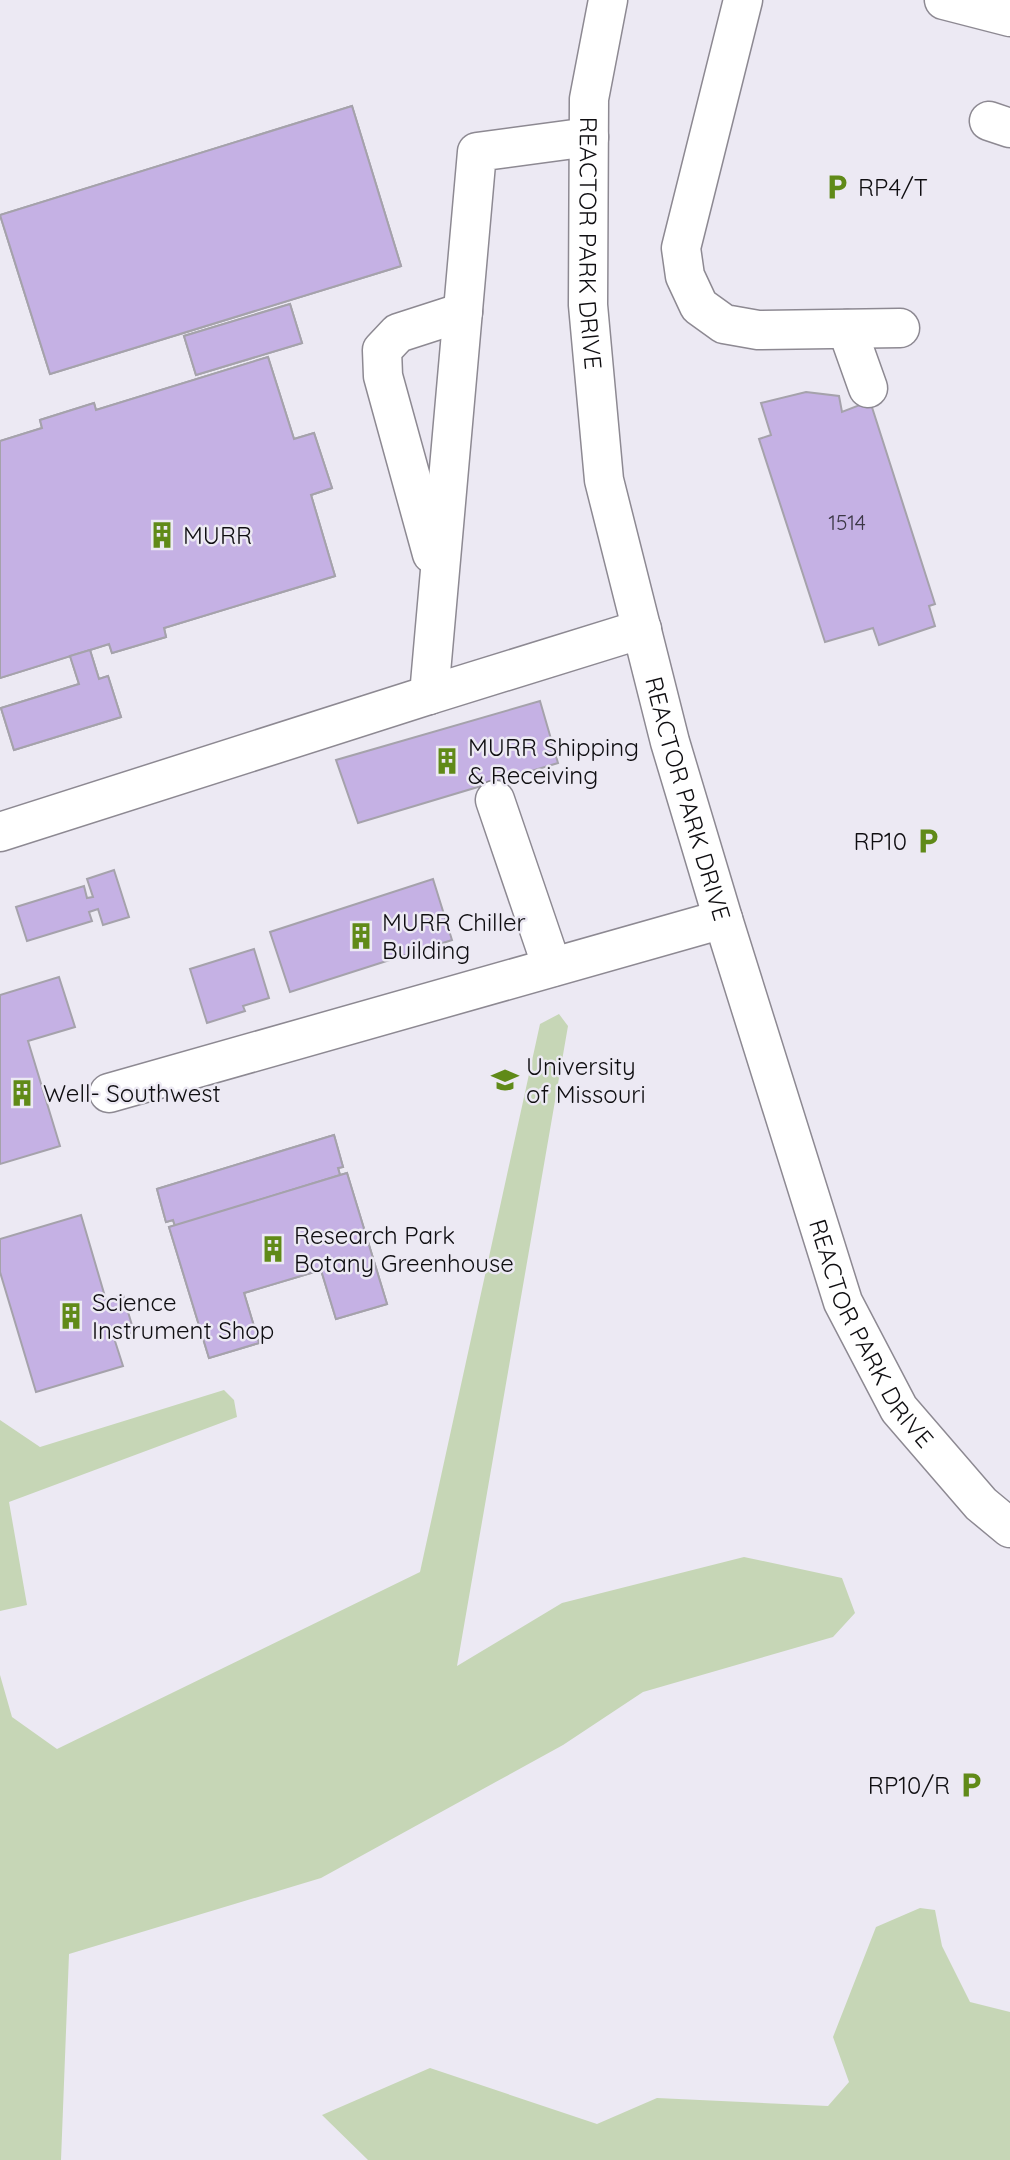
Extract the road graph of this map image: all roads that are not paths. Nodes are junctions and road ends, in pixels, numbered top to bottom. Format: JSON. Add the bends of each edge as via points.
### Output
{"nodes":[{"id":1,"x":608,"y":0,"type":"edge"},
{"id":2,"x":743,"y":0,"type":"edge"},
{"id":3,"x":944,"y":0,"type":"edge"},
{"id":4,"x":1010,"y":17,"type":"edge"},
{"id":5,"x":589,"y":137,"type":"junction"},
{"id":6,"x":463,"y":312,"type":"junction"},
{"id":7,"x":900,"y":328,"type":"dead end"},
{"id":8,"x":847,"y":329,"type":"junction"},
{"id":9,"x":868,"y":388,"type":"dead end"},
{"id":10,"x":439,"y":580,"type":"junction"},
{"id":11,"x":642,"y":629,"type":"junction"},
{"id":12,"x":429,"y":695,"type":"junction"},
{"id":13,"x":495,"y":800,"type":"dead end"},
{"id":14,"x":0,"y":832,"type":"edge"},
{"id":15,"x":723,"y":919,"type":"junction"},
{"id":16,"x":552,"y":967,"type":"junction"},
{"id":17,"x":110,"y":1093,"type":"dead end"},
{"id":18,"x":1010,"y":1528,"type":"edge"}],
"edges":[{"from":1,"to":5,"type":"street","name":"REACTOR PARK DRIVE","via":[[589,99]]},
{"from":2,"to":8,"type":"street","via":[[681,248],[685,276],[699,306],[724,324],[758,330]]},
{"from":3,"to":4,"type":"street"},
{"from":5,"to":6,"type":"street","via":[[477,152]]},
{"from":5,"to":11,"type":"street","name":"REACTOR PARK DRIVE","via":[[588,306],[604,480]]},
{"from":6,"to":10,"type":"street"},
{"from":6,"to":10,"type":"street","via":[[398,333],[382,350],[383,376]]},
{"from":7,"to":8,"type":"street"},
{"from":8,"to":9,"type":"street"},
{"from":10,"to":12,"type":"street"},
{"from":11,"to":12,"type":"street"},
{"from":11,"to":15,"type":"street","name":"REACTOR PARK DRIVE"},
{"from":12,"to":14,"type":"street"},
{"from":13,"to":16,"type":"street"},
{"from":15,"to":16,"type":"street"},
{"from":15,"to":18,"type":"street","name":"REACTOR PARK DRIVE","via":[[843,1302],[899,1409],[981,1504]]},
{"from":16,"to":17,"type":"street"}]}
